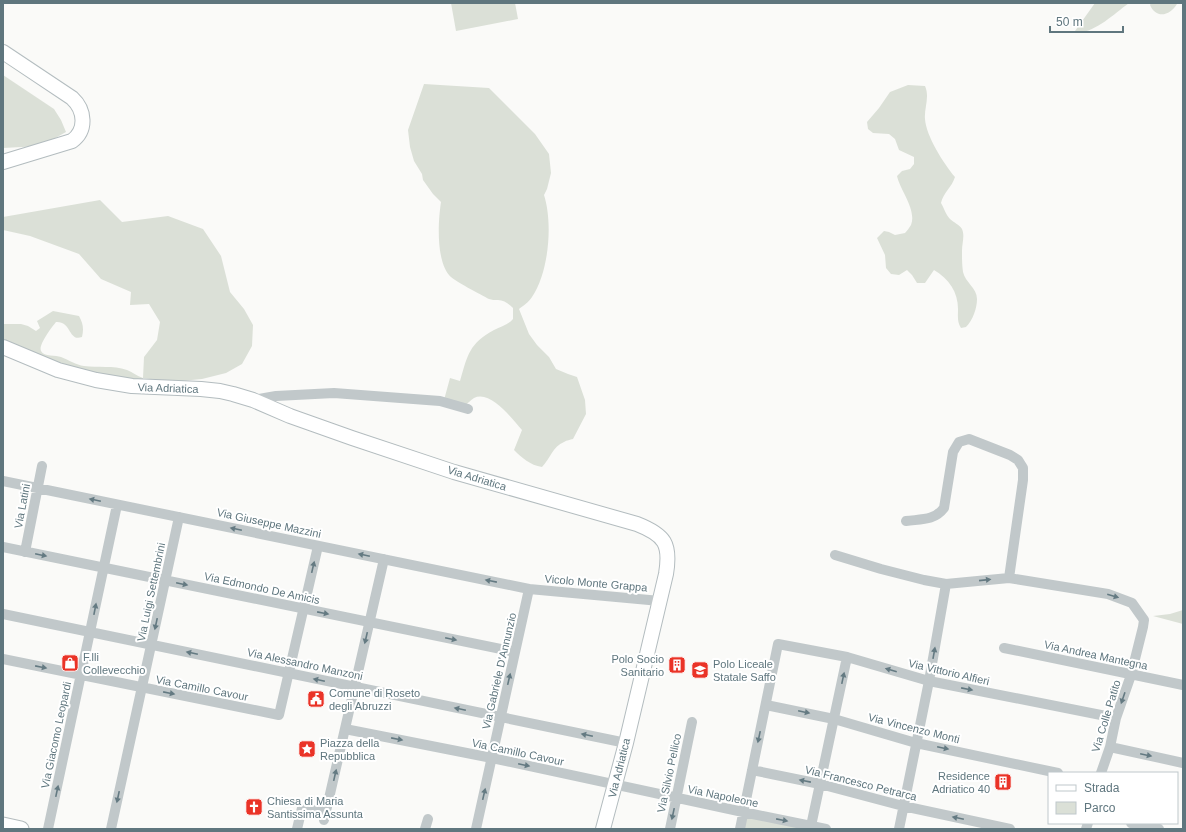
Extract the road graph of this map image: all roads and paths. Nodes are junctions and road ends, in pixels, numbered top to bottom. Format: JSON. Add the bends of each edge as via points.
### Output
{"nodes":[{"id":1,"x":3,"y":52,"type":"edge"},
{"id":2,"x":3,"y":162,"type":"edge"},
{"id":3,"x":3,"y":347,"type":"edge"},
{"id":4,"x":253,"y":400,"type":"junction"},
{"id":5,"x":468,"y":409,"type":"dead end"},
{"id":6,"x":42,"y":466,"type":"dead end"},
{"id":7,"x":3,"y":481,"type":"edge"},
{"id":8,"x":37,"y":488,"type":"junction"},
{"id":9,"x":117,"y":505,"type":"junction"},
{"id":10,"x":179,"y":517,"type":"junction"},
{"id":11,"x":906,"y":520,"type":"dead end"},
{"id":12,"x":318,"y":546,"type":"junction"},
{"id":13,"x":3,"y":547,"type":"edge"},
{"id":14,"x":25,"y":552,"type":"junction"},
{"id":15,"x":835,"y":555,"type":"dead end"},
{"id":16,"x":384,"y":559,"type":"junction"},
{"id":17,"x":104,"y":568,"type":"junction"},
{"id":18,"x":1009,"y":578,"type":"junction"},
{"id":19,"x":166,"y":580,"type":"junction"},
{"id":20,"x":946,"y":584,"type":"junction"},
{"id":21,"x":529,"y":589,"type":"junction"},
{"id":22,"x":660,"y":601,"type":"junction"},
{"id":23,"x":304,"y":609,"type":"junction"},
{"id":24,"x":3,"y":614,"type":"edge"},
{"id":25,"x":370,"y":622,"type":"junction"},
{"id":26,"x":91,"y":632,"type":"junction"},
{"id":27,"x":151,"y":645,"type":"junction"},
{"id":28,"x":1004,"y":648,"type":"dead end"},
{"id":29,"x":515,"y":652,"type":"junction"},
{"id":30,"x":847,"y":657,"type":"junction"},
{"id":31,"x":3,"y":659,"type":"edge"},
{"id":32,"x":288,"y":673,"type":"junction"},
{"id":33,"x":81,"y":675,"type":"junction"},
{"id":34,"x":1132,"y":675,"type":"junction"},
{"id":35,"x":929,"y":681,"type":"junction"},
{"id":36,"x":1183,"y":685,"type":"edge"},
{"id":37,"x":355,"y":687,"type":"junction"},
{"id":38,"x":142,"y":688,"type":"junction"},
{"id":39,"x":766,"y":705,"type":"junction"},
{"id":40,"x":501,"y":717,"type":"junction"},
{"id":41,"x":1116,"y":718,"type":"junction"},
{"id":42,"x":834,"y":719,"type":"junction"},
{"id":43,"x":692,"y":722,"type":"dead end"},
{"id":44,"x":345,"y":729,"type":"junction"},
{"id":45,"x":916,"y":742,"type":"junction"},
{"id":46,"x":626,"y":743,"type":"junction"},
{"id":47,"x":1110,"y":747,"type":"junction"},
{"id":48,"x":492,"y":758,"type":"junction"},
{"id":49,"x":1183,"y":763,"type":"edge"},
{"id":50,"x":752,"y":770,"type":"junction"},
{"id":51,"x":1053,"y":772,"type":"edge"},
{"id":52,"x":1101,"y":772,"type":"edge"},
{"id":53,"x":820,"y":784,"type":"junction"},
{"id":54,"x":615,"y":785,"type":"junction"},
{"id":55,"x":676,"y":798,"type":"junction"},
{"id":56,"x":903,"y":806,"type":"junction"},
{"id":57,"x":743,"y":812,"type":"junction"},
{"id":58,"x":1136,"y":824,"type":"edge"},
{"id":59,"x":3,"y":825,"type":"edge"},
{"id":60,"x":811,"y":826,"type":"junction"},
{"id":61,"x":20,"y":829,"type":"edge"},
{"id":62,"x":48,"y":829,"type":"edge"},
{"id":63,"x":111,"y":829,"type":"edge"},
{"id":64,"x":297,"y":829,"type":"edge"},
{"id":65,"x":476,"y":829,"type":"edge"},
{"id":66,"x":603,"y":829,"type":"edge"},
{"id":67,"x":670,"y":829,"type":"edge"},
{"id":68,"x":740,"y":829,"type":"edge"},
{"id":69,"x":826,"y":829,"type":"edge"},
{"id":70,"x":899,"y":829,"type":"edge"},
{"id":71,"x":1010,"y":829,"type":"edge"},
{"id":72,"x":1159,"y":829,"type":"edge"}],
"edges":[{"from":1,"to":2,"type":"main road","via":[[70,97],[78,104],[83,116],[82,128],[76,138]]},
{"from":3,"to":4,"type":"main road","name":"Via Adriatica","via":[[53,368],[96,380],[137,387],[213,390]]},
{"from":4,"to":5,"type":"street","via":[[276,396],[334,393],[440,401]]},
{"from":4,"to":22,"type":"main road","name":"Via Adriatica","via":[[352,438],[440,467],[646,528],[662,538],[667,550],[667,570]]},
{"from":6,"to":8,"type":"street","name":"Via Latini"},
{"from":7,"to":8,"type":"street","name":"Via Giuseppe Mazzini"},
{"from":9,"to":8,"type":"street","name":"Via Giuseppe Mazzini","one_way":true},
{"from":8,"to":14,"type":"street","name":"Via Latini"},
{"from":9,"to":10,"type":"street","name":"Via Giuseppe Mazzini"},
{"from":9,"to":17,"type":"street","name":"Via Giacomo Leopardi"},
{"from":12,"to":10,"type":"street","name":"Via Giuseppe Mazzini","one_way":true},
{"from":10,"to":19,"type":"street","name":"Via Luigi Settembrini"},
{"from":11,"to":18,"type":"street","via":[[930,518],[938,515],[944,508],[953,452],[959,442],[969,439],[1010,455],[1018,460],[1023,468],[1023,480]]},
{"from":16,"to":12,"type":"street","name":"Via Giuseppe Mazzini","one_way":true},
{"from":23,"to":12,"type":"street","one_way":true},
{"from":13,"to":14,"type":"street","name":"Via Edmondo De Amicis"},
{"from":14,"to":17,"type":"street","name":"Via Edmondo De Amicis","one_way":true},
{"from":15,"to":20,"type":"street","via":[[881,570]]},
{"from":21,"to":16,"type":"street","name":"Via Giuseppe Mazzini","one_way":true},
{"from":16,"to":25,"type":"street"},
{"from":17,"to":19,"type":"street","name":"Via Edmondo De Amicis"},
{"from":26,"to":17,"type":"street","name":"Via Giacomo Leopardi","one_way":true},
{"from":20,"to":18,"type":"street","one_way":true},
{"from":18,"to":34,"type":"street","name":"Via Colle Patito","one_way":true,"via":[[1108,594],[1132,603],[1144,620]]},
{"from":19,"to":23,"type":"street","name":"Via Edmondo De Amicis","one_way":true},
{"from":19,"to":27,"type":"street","name":"Via Luigi Settembrini","one_way":true},
{"from":35,"to":20,"type":"street","one_way":true},
{"from":21,"to":22,"type":"street","name":"Vicolo Monte Grappa"},
{"from":21,"to":29,"type":"street","name":"Via Gabriele D'Annunzio"},
{"from":22,"to":46,"type":"main road","name":"Via Adriatica"},
{"from":23,"to":25,"type":"street","name":"Via Edmondo De Amicis","one_way":true},
{"from":23,"to":32,"type":"street"},
{"from":24,"to":26,"type":"street","name":"Via Alessandro Manzoni"},
{"from":25,"to":29,"type":"street","name":"Via Edmondo De Amicis","one_way":true},
{"from":25,"to":37,"type":"street","one_way":true},
{"from":26,"to":27,"type":"street","name":"Via Alessandro Manzoni"},
{"from":26,"to":33,"type":"street","name":"Via Giacomo Leopardi"},
{"from":32,"to":27,"type":"street","name":"Via Alessandro Manzoni","one_way":true},
{"from":27,"to":38,"type":"street","name":"Via Luigi Settembrini"},
{"from":28,"to":34,"type":"street","name":"Via Andrea Mantegna"},
{"from":40,"to":29,"type":"street","name":"Via Gabriele D'Annunzio","one_way":true},
{"from":35,"to":30,"type":"street","name":"Via Vittorio Alfieri","one_way":true},
{"from":30,"to":39,"type":"street","name":"Via Vittorio Alfieri","via":[[778,644]]},
{"from":42,"to":30,"type":"street","one_way":true},
{"from":31,"to":33,"type":"street","name":"Via Camillo Cavour","one_way":true},
{"from":37,"to":32,"type":"street","name":"Via Alessandro Manzoni","one_way":true},
{"from":38,"to":32,"type":"street","name":"Via Camillo Cavour","one_way":true,"via":[[279,715]]},
{"from":33,"to":38,"type":"street","name":"Via Camillo Cavour"},
{"from":62,"to":33,"type":"street","name":"Via Giacomo Leopardi","one_way":true},
{"from":34,"to":36,"type":"street","name":"Via Andrea Mantegna"},
{"from":34,"to":41,"type":"street","name":"Via Colle Patito","one_way":true},
{"from":35,"to":41,"type":"street","name":"Via Vittorio Alfieri","one_way":true},
{"from":35,"to":45,"type":"street"},
{"from":40,"to":37,"type":"street","name":"Via Alessandro Manzoni","one_way":true},
{"from":37,"to":44,"type":"street"},
{"from":38,"to":63,"type":"street","name":"Via Luigi Settembrini","one_way":true},
{"from":39,"to":42,"type":"street","name":"Via Vincenzo Monti","one_way":true},
{"from":39,"to":50,"type":"street","one_way":true},
{"from":46,"to":40,"type":"street","name":"Via Alessandro Manzoni","one_way":true},
{"from":40,"to":48,"type":"street","name":"Via Gabriele D'Annunzio"},
{"from":41,"to":47,"type":"street","name":"Via Colle Patito"},
{"from":42,"to":45,"type":"street","name":"Via Vincenzo Monti"},
{"from":42,"to":53,"type":"street"},
{"from":43,"to":55,"type":"street","name":"Via Silvio Pellico"},
{"from":44,"to":48,"type":"street","name":"Via Camillo Cavour","one_way":true},
{"from":64,"to":44,"type":"street","one_way":true,"via":[[302,808],[325,816]]},
{"from":45,"to":51,"type":"street","name":"Via Vincenzo Monti","one_way":true},
{"from":45,"to":56,"type":"street"},
{"from":46,"to":54,"type":"main road","name":"Via Adriatica"},
{"from":47,"to":49,"type":"street","one_way":true},
{"from":47,"to":52,"type":"street","name":"Via Colle Patito"},
{"from":48,"to":54,"type":"street","name":"Via Camillo Cavour","one_way":true},
{"from":65,"to":48,"type":"street","name":"Via Gabriele D'Annunzio","one_way":true},
{"from":53,"to":50,"type":"street","name":"Via Francesco Petrarca","one_way":true},
{"from":50,"to":57,"type":"street"},
{"from":53,"to":56,"type":"street","name":"Via Francesco Petrarca"},
{"from":53,"to":60,"type":"street"},
{"from":54,"to":55,"type":"street","name":"Via Napoleone"},
{"from":54,"to":66,"type":"main road","name":"Via Adriatica"},
{"from":55,"to":57,"type":"street","name":"Via Napoleone"},
{"from":55,"to":67,"type":"street","name":"Via Silvio Pellico","one_way":true},
{"from":56,"to":70,"type":"street"},
{"from":71,"to":56,"type":"street","name":"Via Francesco Petrarca","one_way":true},
{"from":57,"to":60,"type":"street","name":"Via Napoleone","one_way":true},
{"from":57,"to":68,"type":"street"},
{"from":58,"to":72,"type":"street"},
{"from":59,"to":61,"type":"main road"},
{"from":60,"to":69,"type":"street","name":"Via Napoleone"}]}
